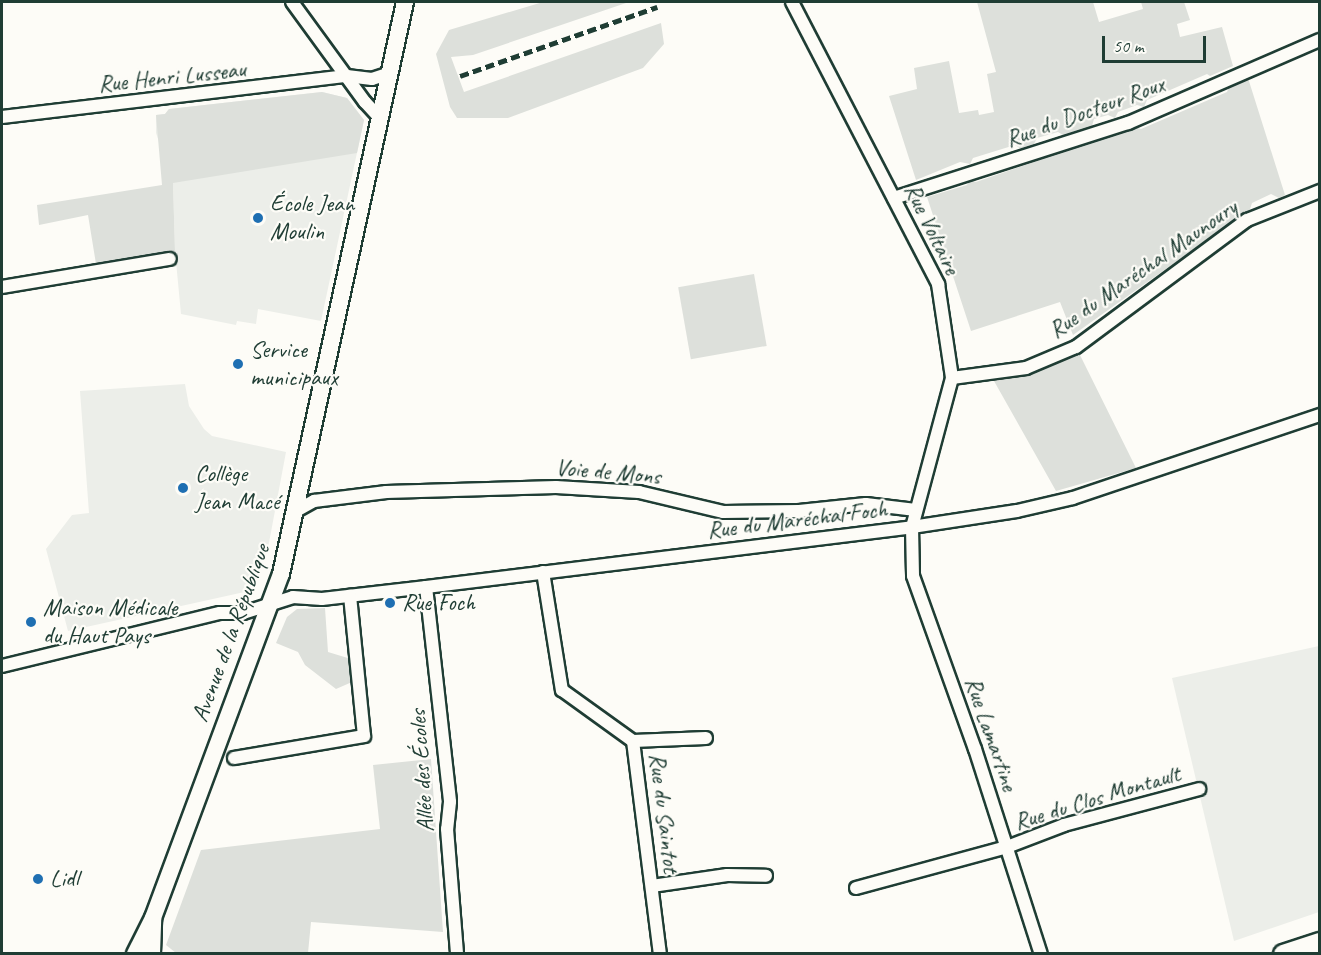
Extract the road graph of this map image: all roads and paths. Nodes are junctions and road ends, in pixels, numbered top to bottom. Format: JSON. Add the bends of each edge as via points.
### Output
{"nodes":[{"id":1,"x":292,"y":2,"type":"edge"},
{"id":2,"x":405,"y":2,"type":"edge"},
{"id":3,"x":792,"y":2,"type":"edge"},
{"id":4,"x":1320,"y":40,"type":"edge"},
{"id":5,"x":391,"y":73,"type":"junction"},
{"id":6,"x":347,"y":76,"type":"junction"},
{"id":7,"x":2,"y":117,"type":"edge"},
{"id":8,"x":380,"y":118,"type":"junction"},
{"id":9,"x":1320,"y":190,"type":"edge"},
{"id":10,"x":894,"y":198,"type":"junction"},
{"id":11,"x":170,"y":258,"type":"dead end"},
{"id":12,"x":2,"y":287,"type":"edge"},
{"id":13,"x":952,"y":378,"type":"junction"},
{"id":14,"x":1320,"y":415,"type":"edge"},
{"id":15,"x":916,"y":510,"type":"junction"},
{"id":16,"x":296,"y":511,"type":"junction"},
{"id":17,"x":912,"y":527,"type":"junction"},
{"id":18,"x":543,"y":572,"type":"junction"},
{"id":19,"x":426,"y":587,"type":"junction"},
{"id":20,"x":350,"y":596,"type":"junction"},
{"id":21,"x":268,"y":606,"type":"junction"},
{"id":22,"x":2,"y":666,"type":"edge"},
{"id":23,"x":706,"y":738,"type":"dead end"},
{"id":24,"x":633,"y":741,"type":"junction"},
{"id":25,"x":234,"y":758,"type":"dead end"},
{"id":26,"x":1199,"y":789,"type":"dead end"},
{"id":27,"x":1007,"y":847,"type":"junction"},
{"id":28,"x":766,"y":876,"type":"dead end"},
{"id":29,"x":652,"y":886,"type":"junction"},
{"id":30,"x":856,"y":888,"type":"dead end"},
{"id":31,"x":153,"y":918,"type":"junction"},
{"id":32,"x":1320,"y":942,"type":"edge"},
{"id":33,"x":135,"y":954,"type":"edge"},
{"id":34,"x":152,"y":954,"type":"edge"},
{"id":35,"x":457,"y":954,"type":"edge"},
{"id":36,"x":660,"y":954,"type":"edge"},
{"id":37,"x":1041,"y":954,"type":"edge"},
{"id":38,"x":1283,"y":954,"type":"edge"}],
"edges":[{"from":1,"to":6,"type":"street"},
{"from":2,"to":5,"type":"main road","name":"Avenue de la République"},
{"from":3,"to":10,"type":"street","name":"Rue Voltaire"},
{"from":4,"to":10,"type":"street","name":"Rue du Docteur Roux","via":[[1128,123]]},
{"from":5,"to":6,"type":"street","name":"Rue Henri Lusseau","via":[[372,79]]},
{"from":5,"to":8,"type":"main road","name":"Avenue de la République"},
{"from":6,"to":7,"type":"street","name":"Rue Henri Lusseau"},
{"from":6,"to":8,"type":"street"},
{"from":8,"to":16,"type":"main road","name":"Avenue de la République"},
{"from":9,"to":13,"type":"street","name":"Rue du Maréchal Maunoury","via":[[1247,220],[1076,347],[1026,368]]},
{"from":10,"to":13,"type":"street","name":"Rue Voltaire","via":[[938,284]]},
{"from":11,"to":12,"type":"street"},
{"from":13,"to":15,"type":"street","name":"Rue Voltaire"},
{"from":14,"to":17,"type":"street","name":"Rue du Maréchal Foch","via":[[1073,498]]},
{"from":15,"to":16,"type":"street","name":"Voie de Mons","via":[[866,504],[799,511],[723,512],[639,492],[556,487],[387,492],[314,501]]},
{"from":15,"to":17,"type":"street","name":"Rue Voltaire"},
{"from":16,"to":21,"type":"main road","name":"Avenue de la République","via":[[281,574]]},
{"from":17,"to":18,"type":"street","name":"Rue du Maréchal Foch"},
{"from":17,"to":27,"type":"street","name":"Rue Lamartine","via":[[915,586]]},
{"from":18,"to":19,"type":"street","name":"Rue du Maréchal Foch"},
{"from":18,"to":24,"type":"street","name":"Rue du Saintot","via":[[562,690]]},
{"from":19,"to":20,"type":"street","name":"Rue du Maréchal Foch"},
{"from":19,"to":35,"type":"street","name":"Allée des Écoles","via":[[450,802],[447,829]]},
{"from":20,"to":21,"type":"street","name":"Rue du Maréchal Foch","via":[[293,597]]},
{"from":20,"to":25,"type":"street","via":[[364,736]]},
{"from":21,"to":22,"type":"street","name":"Rue du Maréchal Foch","via":[[243,613],[220,613]]},
{"from":21,"to":31,"type":"main road","name":"Avenue de la République","via":[[254,653]]},
{"from":23,"to":24,"type":"street"},
{"from":24,"to":29,"type":"street","name":"Rue du Saintot"},
{"from":26,"to":27,"type":"street","name":"Rue du Clos Montault","via":[[1064,825]]},
{"from":27,"to":30,"type":"street","name":"Rue du Clos Montault"},
{"from":27,"to":37,"type":"street","name":"Rue Lamartine"},
{"from":28,"to":29,"type":"street","via":[[727,875]]},
{"from":29,"to":36,"type":"street","name":"Rue du Saintot"},
{"from":31,"to":33,"type":"main road","name":"Avenue de la République"},
{"from":31,"to":34,"type":"main road"},
{"from":32,"to":38,"type":"main road"}]}
